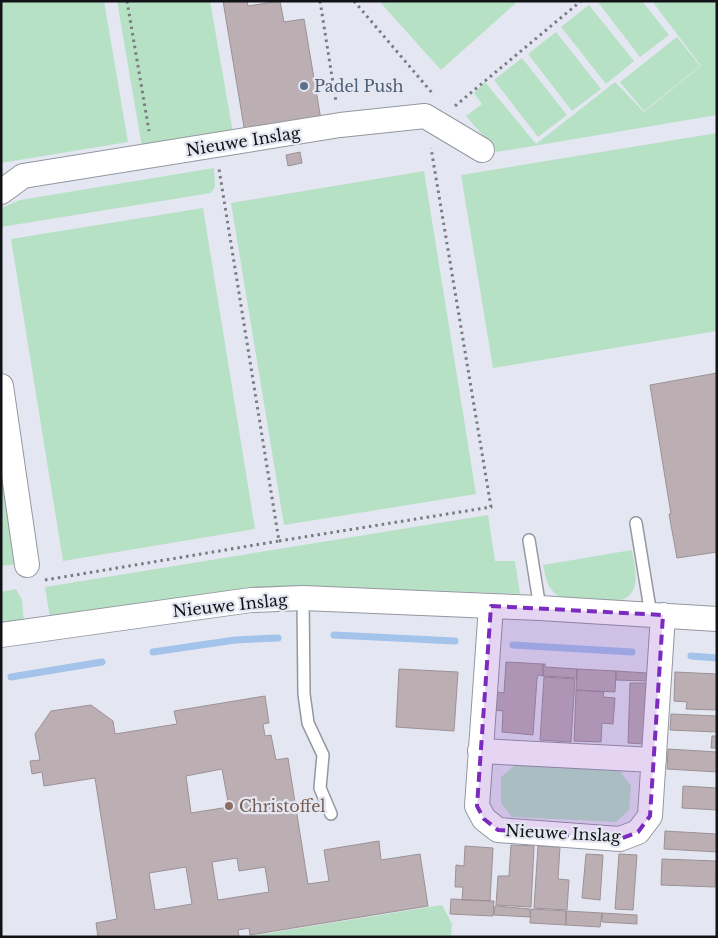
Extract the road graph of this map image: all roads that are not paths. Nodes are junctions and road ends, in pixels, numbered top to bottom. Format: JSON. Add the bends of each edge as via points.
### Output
{"nodes":[{"id":1,"x":482,"y":150,"type":"dead end"},
{"id":2,"x":1,"y":192,"type":"edge"},
{"id":3,"x":1,"y":386,"type":"edge"},
{"id":4,"x":636,"y":523,"type":"dead end"},
{"id":5,"x":529,"y":540,"type":"dead end"},
{"id":6,"x":33,"y":573,"type":"road end"},
{"id":7,"x":303,"y":598,"type":"junction"},
{"id":8,"x":491,"y":606,"type":"junction"},
{"id":9,"x":540,"y":608,"type":"junction"},
{"id":10,"x":657,"y":615,"type":"junction"},
{"id":11,"x":717,"y":619,"type":"edge"},
{"id":12,"x":1,"y":635,"type":"edge"},
{"id":13,"x":480,"y":751,"type":"junction"},
{"id":14,"x":654,"y":760,"type":"junction"},
{"id":15,"x":331,"y":814,"type":"dead end"}],
"edges":[{"from":1,"to":2,"type":"street","name":"Nieuwe Inslag","via":[[431,106],[340,125],[23,176]]},
{"from":3,"to":6,"type":"street"},
{"from":4,"to":10,"type":"lane"},
{"from":5,"to":9,"type":"lane"},
{"from":7,"to":8,"type":"street","name":"Nieuwe Inslag"},
{"from":7,"to":12,"type":"street","name":"Nieuwe Inslag","via":[[251,600]]},
{"from":7,"to":15,"type":"lane","via":[[304,694],[308,723],[323,755],[320,788]]},
{"from":8,"to":9,"type":"street","name":"Nieuwe Inslag"},
{"from":8,"to":13,"type":"street","name":"Nieuwe Inslag"},
{"from":9,"to":10,"type":"street","name":"Nieuwe Inslag"},
{"from":10,"to":11,"type":"street","name":"Nieuwe Inslag"},
{"from":10,"to":14,"type":"street","name":"Nieuwe Inslag"},
{"from":13,"to":14,"type":"street"},
{"from":13,"to":14,"type":"street","name":"Nieuwe Inslag","via":[[477,806],[484,819],[498,830],[620,839],[638,832],[650,816]]}]}
